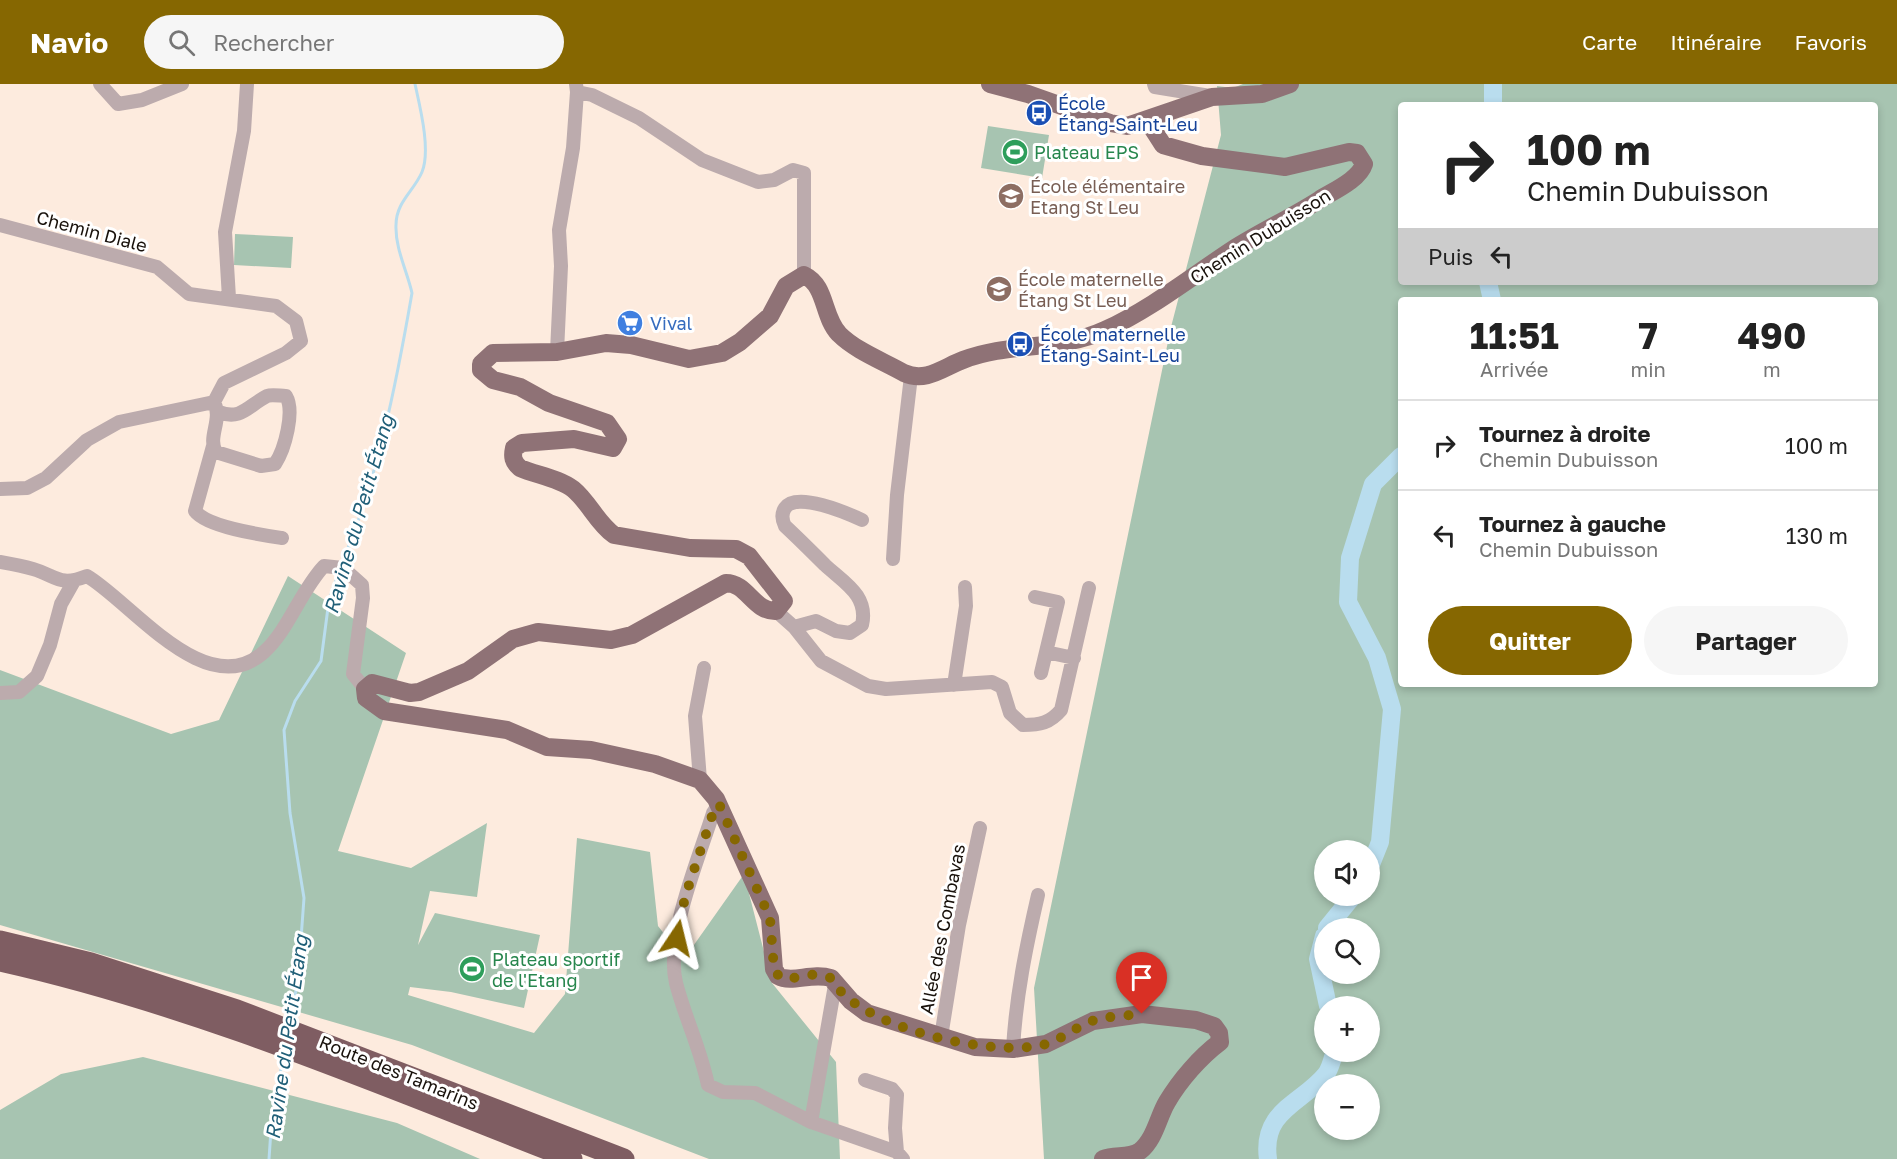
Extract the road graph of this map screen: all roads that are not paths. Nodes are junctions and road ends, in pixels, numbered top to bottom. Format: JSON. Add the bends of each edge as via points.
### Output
{"nodes":[{"id":1,"x":100,"y":84,"type":"edge"},
{"id":2,"x":182,"y":84,"type":"edge"},
{"id":3,"x":247,"y":84,"type":"edge"},
{"id":4,"x":990,"y":84,"type":"edge"},
{"id":5,"x":1154,"y":84,"type":"edge"},
{"id":6,"x":1290,"y":84,"type":"edge"},
{"id":7,"x":576,"y":88,"type":"edge"},
{"id":8,"x":1212,"y":97,"type":"junction"},
{"id":9,"x":1147,"y":120,"type":"junction"},
{"id":10,"x":0,"y":225,"type":"edge"},
{"id":11,"x":804,"y":274,"type":"junction"},
{"id":12,"x":229,"y":298,"type":"junction"},
{"id":13,"x":557,"y":352,"type":"junction"},
{"id":14,"x":911,"y":376,"type":"junction"},
{"id":15,"x":216,"y":407,"type":"junction"},
{"id":16,"x":213,"y":446,"type":"junction"},
{"id":17,"x":0,"y":489,"type":"edge"},
{"id":18,"x":862,"y":520,"type":"dead end"},
{"id":19,"x":282,"y":538,"type":"dead end"},
{"id":20,"x":893,"y":559,"type":"dead end"},
{"id":21,"x":0,"y":562,"type":"edge"},
{"id":22,"x":74,"y":581,"type":"junction"},
{"id":23,"x":965,"y":587,"type":"dead end"},
{"id":24,"x":1089,"y":588,"type":"dead end"},
{"id":25,"x":1035,"y":597,"type":"dead end"},
{"id":26,"x":776,"y":611,"type":"junction"},
{"id":27,"x":794,"y":627,"type":"junction"},
{"id":28,"x":1046,"y":652,"type":"junction"},
{"id":29,"x":1074,"y":658,"type":"junction"},
{"id":30,"x":704,"y":668,"type":"dead end"},
{"id":31,"x":1041,"y":673,"type":"dead end"},
{"id":32,"x":954,"y":685,"type":"junction"},
{"id":33,"x":365,"y":689,"type":"junction"},
{"id":34,"x":0,"y":693,"type":"edge"},
{"id":35,"x":700,"y":780,"type":"junction"},
{"id":36,"x":719,"y":804,"type":"junction"},
{"id":37,"x":980,"y":828,"type":"dead end"},
{"id":38,"x":1038,"y":895,"type":"dead end"},
{"id":39,"x":0,"y":941,"type":"edge"},
{"id":40,"x":0,"y":962,"type":"edge"},
{"id":41,"x":835,"y":985,"type":"junction"},
{"id":42,"x":233,"y":1019,"type":"junction"},
{"id":43,"x":941,"y":1037,"type":"junction"},
{"id":44,"x":1013,"y":1049,"type":"junction"},
{"id":45,"x":331,"y":1055,"type":"junction"},
{"id":46,"x":865,"y":1080,"type":"dead end"},
{"id":47,"x":811,"y":1122,"type":"junction"},
{"id":48,"x":900,"y":1156,"type":"edge"},
{"id":49,"x":572,"y":1159,"type":"edge"},
{"id":50,"x":624,"y":1159,"type":"edge"},
{"id":51,"x":1103,"y":1159,"type":"edge"}],
"edges":[{"from":1,"to":2,"type":"street","via":[[118,104],[151,97]]},
{"from":3,"to":12,"type":"street","via":[[244,131],[225,232]]},
{"from":4,"to":9,"type":"main road","via":[[1110,123],[1127,126]]},
{"from":5,"to":8,"type":"street"},
{"from":6,"to":8,"type":"main road","via":[[1262,94]]},
{"from":7,"to":11,"type":"street","via":[[639,118],[702,160],[758,182],[774,180],[794,170],[804,173]]},
{"from":7,"to":13,"type":"street","via":[[573,148],[559,230]]},
{"from":8,"to":9,"type":"main road"},
{"from":9,"to":14,"type":"main road","name":"Chemin Dubuisson","via":[[1163,145],[1180,152],[1285,167],[1349,152],[1357,153],[1364,164],[1357,176],[1105,330],[1055,345],[981,355],[929,375]]},
{"from":10,"to":12,"type":"street","name":"Chemin Diale","via":[[157,267],[189,294]]},
{"from":11,"to":13,"type":"main road","via":[[786,286],[770,316],[722,353],[689,359],[612,343]]},
{"from":11,"to":14,"type":"main road","via":[[818,287],[838,333]]},
{"from":12,"to":15,"type":"street","name":"Chemin Diale","via":[[276,306],[296,321],[301,341],[286,353],[224,383]]},
{"from":13,"to":26,"type":"main road","via":[[493,353],[485,358],[481,370],[493,380],[607,423],[618,439],[617,444],[607,448],[574,439],[522,444],[514,448],[514,462],[529,472],[570,487],[614,535],[690,548],[736,549],[749,556],[784,601]]},
{"from":14,"to":20,"type":"street"},
{"from":15,"to":16,"type":"street"},
{"from":15,"to":16,"type":"street","via":[[232,415],[246,412],[268,395],[286,396],[290,402],[282,449],[275,464],[261,466],[219,454]]},
{"from":15,"to":17,"type":"street","via":[[118,422],[87,440],[46,478],[27,488]]},
{"from":16,"to":19,"type":"street","via":[[195,511],[240,530]]},
{"from":18,"to":27,"type":"street","via":[[818,504],[791,502],[786,507],[782,518],[785,526],[848,583],[863,612],[862,625],[850,633],[816,621]]},
{"from":21,"to":22,"type":"street","via":[[35,570],[55,580]]},
{"from":22,"to":33,"type":"street","via":[[87,576],[100,584],[166,643],[208,662],[235,667],[264,653],[324,566],[343,568],[362,585],[353,674]]},
{"from":22,"to":34,"type":"street","via":[[37,676],[19,692]]},
{"from":23,"to":32,"type":"street","via":[[966,606]]},
{"from":24,"to":29,"type":"street"},
{"from":25,"to":28,"type":"street","via":[[1058,602]]},
{"from":26,"to":27,"type":"street"},
{"from":26,"to":33,"type":"main road","via":[[760,606],[743,589],[726,583],[632,635],[611,640],[538,632],[513,639],[468,671],[419,692],[372,683]]},
{"from":27,"to":32,"type":"street","via":[[821,661],[868,686],[886,689]]},
{"from":28,"to":29,"type":"street"},
{"from":28,"to":31,"type":"street"},
{"from":29,"to":32,"type":"street","via":[[1061,710],[1048,723],[1018,722],[998,684]]},
{"from":30,"to":35,"type":"street","via":[[695,716]]},
{"from":33,"to":35,"type":"main road","via":[[366,698],[384,711],[507,730],[547,747],[599,751]]},
{"from":35,"to":36,"type":"main road"},
{"from":36,"to":41,"type":"main road","via":[[770,918],[774,969],[778,976],[790,980],[821,975],[831,978]]},
{"from":36,"to":47,"type":"street","via":[[685,897],[674,958],[676,982],[701,1052],[708,1085],[723,1092],[755,1092]]},
{"from":37,"to":43,"type":"street","name":"Allée des Combavas"},
{"from":38,"to":44,"type":"street","via":[[1021,973]]},
{"from":39,"to":42,"type":"highway","name":"Route des Tamarins","via":[[91,963]]},
{"from":40,"to":42,"type":"highway","name":"Route des Tamarins"},
{"from":41,"to":43,"type":"main road","via":[[867,1013]]},
{"from":41,"to":47,"type":"street"},
{"from":42,"to":45,"type":"highway","name":"Route des Tamarins"},
{"from":43,"to":44,"type":"main road","via":[[975,1047]]},
{"from":44,"to":51,"type":"main road","via":[[1047,1044],[1093,1021],[1142,1014],[1196,1020],[1214,1026],[1219,1032],[1220,1042],[1208,1051],[1167,1102],[1154,1132],[1140,1151]]},
{"from":45,"to":49,"type":"highway","name":"Route des Tamarins"},
{"from":45,"to":50,"type":"highway","name":"Route des Tamarins"},
{"from":46,"to":48,"type":"street","via":[[892,1089],[897,1095],[895,1128]]},
{"from":47,"to":48,"type":"street"}]}
